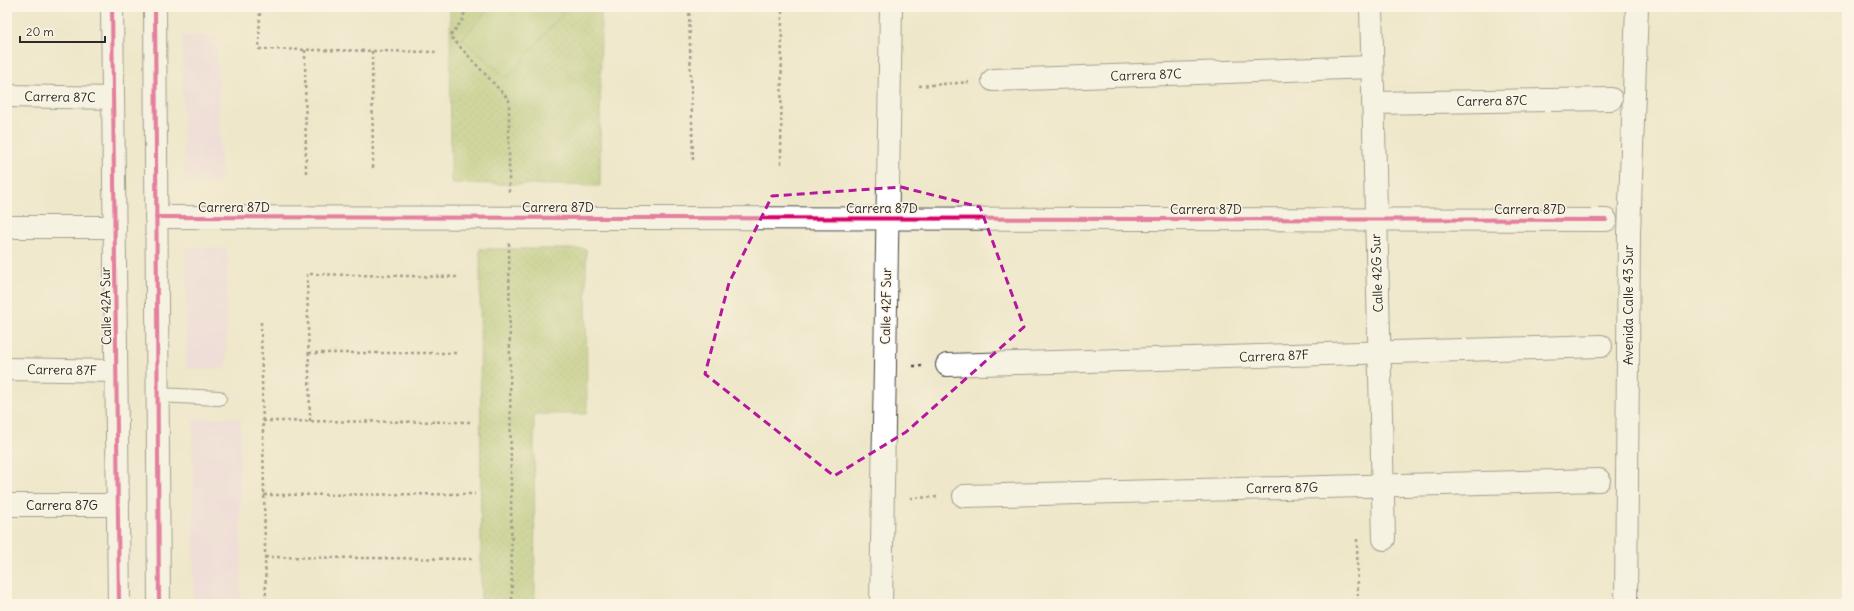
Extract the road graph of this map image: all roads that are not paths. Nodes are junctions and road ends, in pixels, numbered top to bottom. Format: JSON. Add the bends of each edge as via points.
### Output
{"nodes":[{"id":1,"x":112,"y":7,"type":"edge"},
{"id":2,"x":155,"y":7,"type":"edge"},
{"id":3,"x":891,"y":7,"type":"edge"},
{"id":4,"x":1371,"y":7,"type":"edge"},
{"id":5,"x":1637,"y":7,"type":"edge"},
{"id":6,"x":1372,"y":66,"type":"junction"},
{"id":7,"x":993,"y":80,"type":"road end"},
{"id":8,"x":7,"y":96,"type":"edge"},
{"id":9,"x":113,"y":98,"type":"junction"},
{"id":10,"x":1611,"y":99,"type":"dead end"},
{"id":11,"x":1373,"y":103,"type":"junction"},
{"id":12,"x":156,"y":217,"type":"junction"},
{"id":13,"x":888,"y":218,"type":"junction"},
{"id":14,"x":1376,"y":219,"type":"junction"},
{"id":15,"x":1606,"y":220,"type":"dead end"},
{"id":16,"x":7,"y":227,"type":"edge"},
{"id":17,"x":115,"y":227,"type":"junction"},
{"id":18,"x":1601,"y":346,"type":"dead end"},
{"id":19,"x":1379,"y":353,"type":"junction"},
{"id":20,"x":947,"y":365,"type":"dead end"},
{"id":21,"x":7,"y":369,"type":"edge"},
{"id":22,"x":116,"y":371,"type":"junction"},
{"id":23,"x":158,"y":395,"type":"junction"},
{"id":24,"x":219,"y":398,"type":"dead end"},
{"id":25,"x":1599,"y":480,"type":"dead end"},
{"id":26,"x":1383,"y":485,"type":"junction"},
{"id":27,"x":964,"y":496,"type":"dead end"},
{"id":28,"x":7,"y":505,"type":"edge"},
{"id":29,"x":118,"y":505,"type":"junction"},
{"id":30,"x":1384,"y":539,"type":"road end"},
{"id":31,"x":119,"y":604,"type":"edge"},
{"id":32,"x":159,"y":604,"type":"edge"},
{"id":33,"x":881,"y":604,"type":"edge"},
{"id":34,"x":1626,"y":604,"type":"edge"}],
"edges":[{"from":1,"to":9,"type":"street","name":"Calle 42A Sur"},
{"from":2,"to":12,"type":"street"},
{"from":3,"to":13,"type":"street","name":"Calle 42F Sur"},
{"from":4,"to":6,"type":"street","name":"Calle 42G Sur"},
{"from":5,"to":34,"type":"street","name":"Avenida Calle 43 Sur","via":[[1629,233]]},
{"from":6,"to":7,"type":"street","name":"Carrera 87C"},
{"from":6,"to":11,"type":"street","name":"Calle 42G Sur"},
{"from":8,"to":9,"type":"street","name":"Carrera 87C"},
{"from":9,"to":17,"type":"street","name":"Calle 42A Sur"},
{"from":10,"to":11,"type":"street","name":"Carrera 87C"},
{"from":11,"to":14,"type":"street","name":"Calle 42G Sur"},
{"from":12,"to":13,"type":"street","name":"Carrera 87D"},
{"from":12,"to":23,"type":"street"},
{"from":13,"to":14,"type":"street","name":"Carrera 87D"},
{"from":13,"to":33,"type":"street","name":"Calle 42F Sur"},
{"from":14,"to":15,"type":"street","name":"Carrera 87D"},
{"from":14,"to":19,"type":"street","name":"Calle 42G Sur"},
{"from":16,"to":17,"type":"street"},
{"from":17,"to":22,"type":"street","name":"Calle 42A Sur"},
{"from":18,"to":19,"type":"street","name":"Carrera 87F"},
{"from":19,"to":20,"type":"street","name":"Carrera 87F"},
{"from":19,"to":26,"type":"street","name":"Calle 42G Sur"},
{"from":21,"to":22,"type":"street","name":"Carrera 87F"},
{"from":22,"to":29,"type":"street","name":"Calle 42A Sur"},
{"from":23,"to":24,"type":"lane"},
{"from":23,"to":32,"type":"street"},
{"from":25,"to":26,"type":"street","name":"Carrera 87G"},
{"from":26,"to":27,"type":"street","name":"Carrera 87G"},
{"from":26,"to":30,"type":"street","name":"Calle 42G Sur"},
{"from":28,"to":29,"type":"street","name":"Carrera 87G"},
{"from":29,"to":31,"type":"street","name":"Calle 42A Sur"}]}
